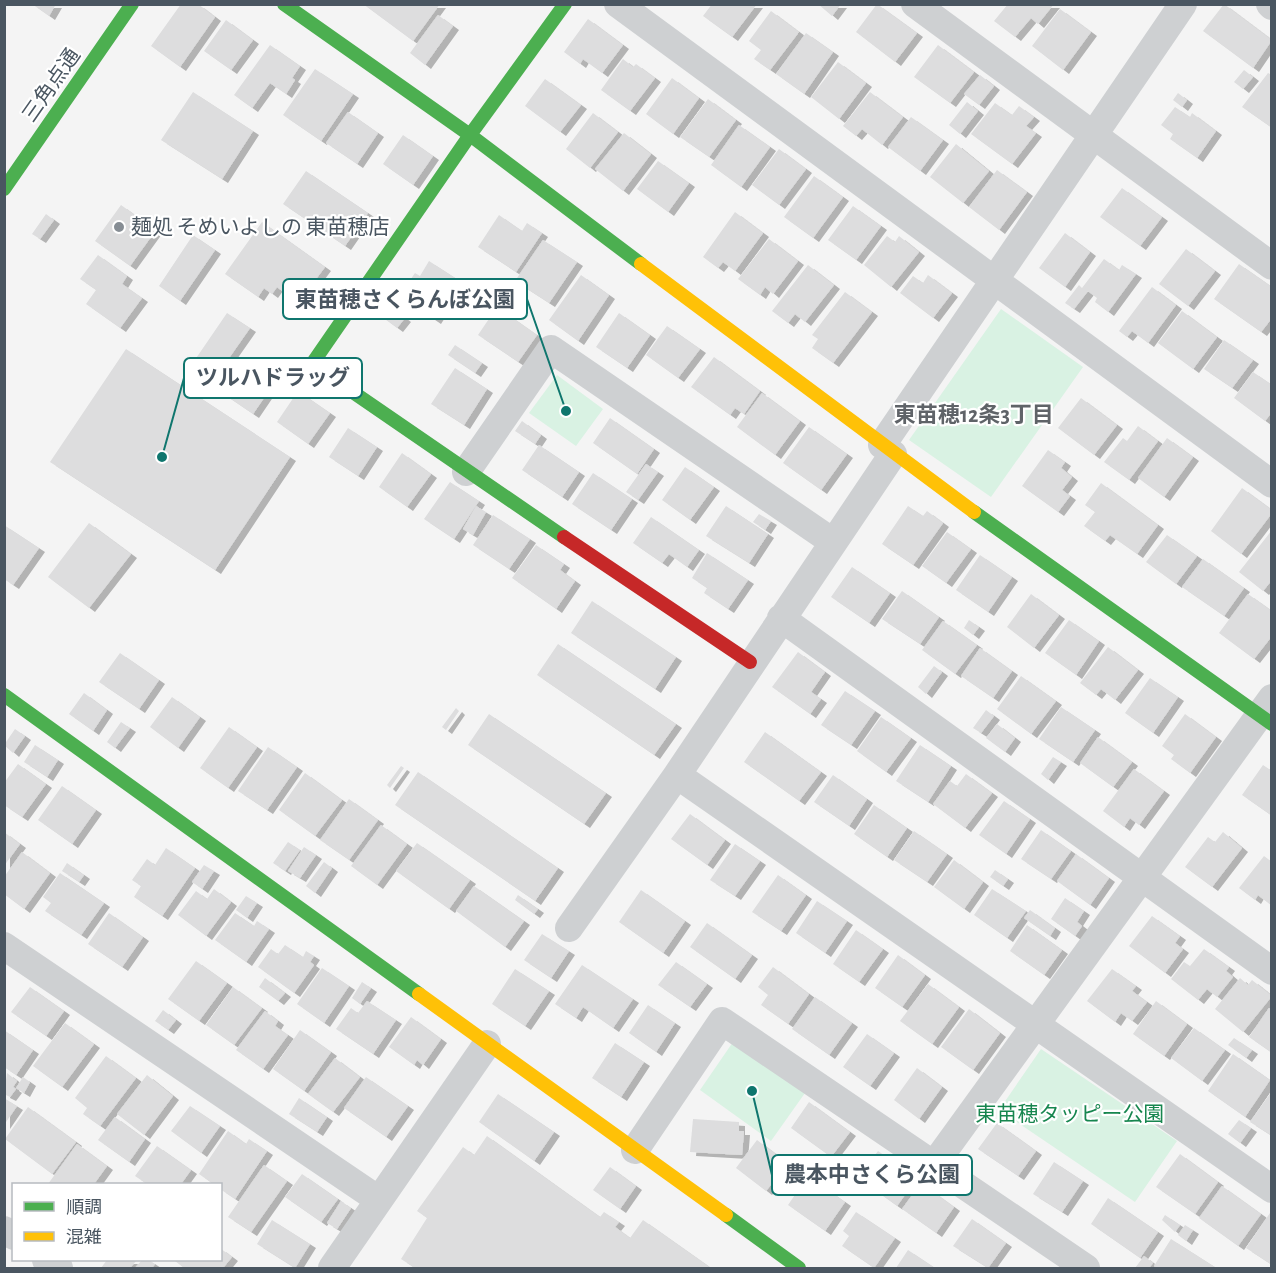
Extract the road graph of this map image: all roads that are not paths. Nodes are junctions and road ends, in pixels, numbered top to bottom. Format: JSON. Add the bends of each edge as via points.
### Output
{"nodes":[{"id":1,"x":132,"y":4,"type":"edge"},
{"id":2,"x":284,"y":4,"type":"edge"},
{"id":3,"x":565,"y":4,"type":"edge"},
{"id":4,"x":618,"y":4,"type":"edge"},
{"id":5,"x":915,"y":4,"type":"edge"},
{"id":6,"x":1183,"y":4,"type":"edge"},
{"id":7,"x":470,"y":135,"type":"junction"},
{"id":8,"x":1093,"y":135,"type":"junction"},
{"id":9,"x":9,"y":175,"type":"edge"},
{"id":10,"x":1272,"y":266,"type":"edge"},
{"id":11,"x":992,"y":281,"type":"junction"},
{"id":12,"x":887,"y":449,"type":"junction"},
{"id":13,"x":466,"y":472,"type":"junction"},
{"id":14,"x":1272,"y":484,"type":"edge"},
{"id":15,"x":833,"y":542,"type":"junction"},
{"id":16,"x":781,"y":618,"type":"junction"},
{"id":17,"x":750,"y":662,"type":"junction"},
{"id":18,"x":4,"y":695,"type":"edge"},
{"id":19,"x":1267,"y":713,"type":"edge"},
{"id":20,"x":676,"y":775,"type":"junction"},
{"id":21,"x":1141,"y":879,"type":"junction"},
{"id":22,"x":569,"y":928,"type":"dead end"},
{"id":23,"x":8,"y":955,"type":"edge"},
{"id":24,"x":1272,"y":971,"type":"edge"},
{"id":25,"x":1035,"y":1025,"type":"junction"},
{"id":26,"x":486,"y":1044,"type":"junction"},
{"id":27,"x":635,"y":1150,"type":"junction"},
{"id":28,"x":933,"y":1166,"type":"junction"},
{"id":29,"x":1272,"y":1189,"type":"edge"},
{"id":30,"x":379,"y":1200,"type":"junction"},
{"id":31,"x":332,"y":1269,"type":"edge"},
{"id":32,"x":800,"y":1269,"type":"edge"},
{"id":33,"x":1086,"y":1269,"type":"edge"}],
"edges":[{"from":1,"to":9,"type":"street","name":"三角点通"},
{"from":2,"to":7,"type":"street"},
{"from":3,"to":7,"type":"street"},
{"from":4,"to":11,"type":"street"},
{"from":5,"to":8,"type":"street"},
{"from":6,"to":8,"type":"street"},
{"from":7,"to":12,"type":"street"},
{"from":7,"to":13,"type":"street","via":[[312,364]]},
{"from":8,"to":10,"type":"street"},
{"from":8,"to":11,"type":"street"},
{"from":11,"to":12,"type":"street"},
{"from":11,"to":14,"type":"street"},
{"from":12,"to":15,"type":"street"},
{"from":12,"to":19,"type":"street"},
{"from":13,"to":15,"type":"street","via":[[551,349]]},
{"from":13,"to":17,"type":"street"},
{"from":15,"to":16,"type":"street"},
{"from":16,"to":17,"type":"street"},
{"from":16,"to":21,"type":"street"},
{"from":17,"to":20,"type":"street"},
{"from":18,"to":26,"type":"street"},
{"from":19,"to":21,"type":"street"},
{"from":20,"to":22,"type":"street"},
{"from":20,"to":25,"type":"street"},
{"from":21,"to":24,"type":"street"},
{"from":21,"to":25,"type":"street"},
{"from":23,"to":30,"type":"street"},
{"from":25,"to":28,"type":"street"},
{"from":25,"to":29,"type":"street"},
{"from":26,"to":27,"type":"street"},
{"from":26,"to":30,"type":"street"},
{"from":27,"to":28,"type":"street","via":[[722,1022]]},
{"from":27,"to":32,"type":"street"},
{"from":28,"to":33,"type":"street"},
{"from":30,"to":31,"type":"street"}]}
